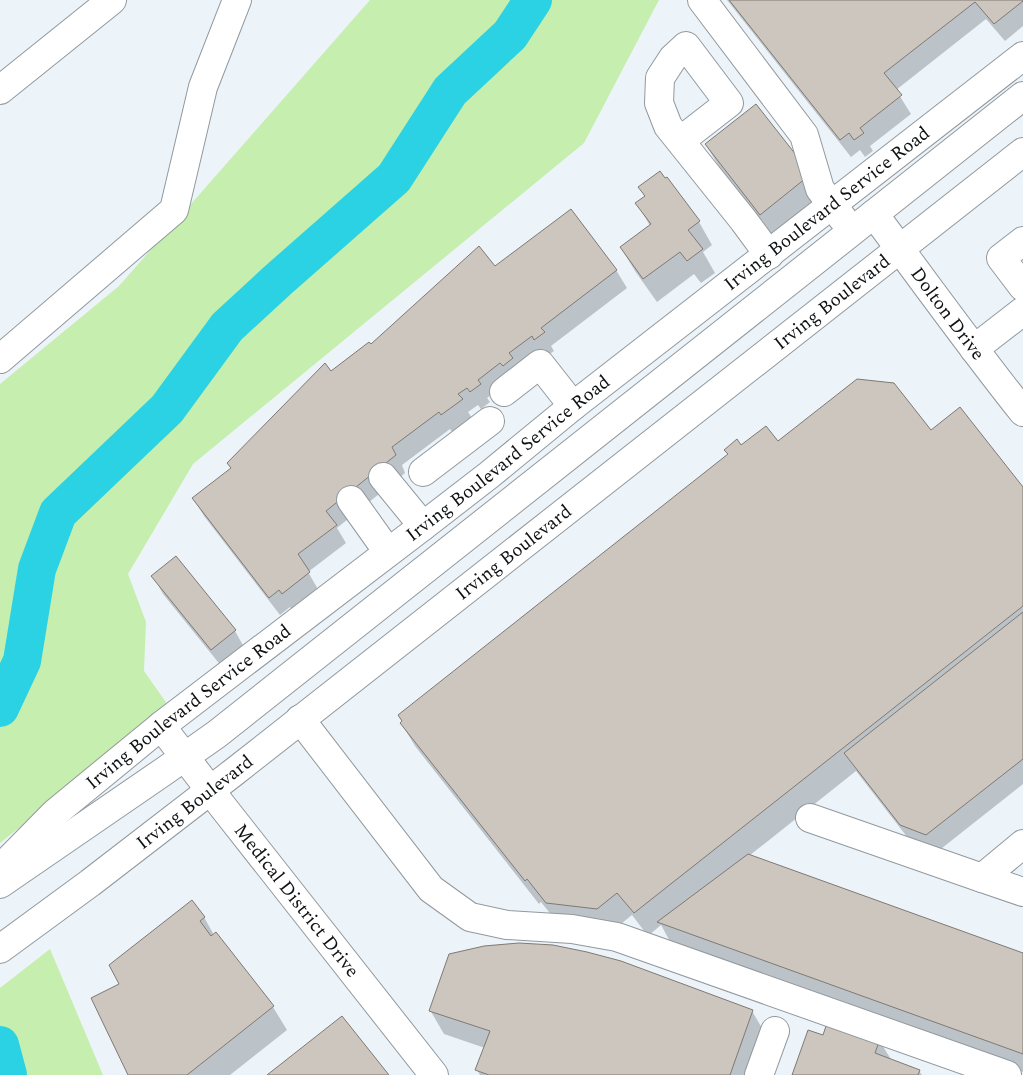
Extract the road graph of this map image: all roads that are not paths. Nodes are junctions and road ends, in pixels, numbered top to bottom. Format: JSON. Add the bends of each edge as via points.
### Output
{"nodes":[{"id":1,"x":112,"y":0,"type":"edge"},
{"id":2,"x":237,"y":0,"type":"edge"},
{"id":3,"x":702,"y":0,"type":"edge"},
{"id":4,"x":1023,"y":56,"type":"edge"},
{"id":5,"x":0,"y":90,"type":"edge"},
{"id":6,"x":1023,"y":96,"type":"edge"},
{"id":7,"x":680,"y":140,"type":"dead end"},
{"id":8,"x":1023,"y":152,"type":"edge"},
{"id":9,"x":832,"y":205,"type":"junction"},
{"id":10,"x":874,"y":214,"type":"junction"},
{"id":11,"x":852,"y":231,"type":"junction"},
{"id":12,"x":1023,"y":241,"type":"edge"},
{"id":13,"x":900,"y":250,"type":"junction"},
{"id":14,"x":769,"y":255,"type":"junction"},
{"id":15,"x":1023,"y":287,"type":"edge"},
{"id":16,"x":1023,"y":311,"type":"edge"},
{"id":17,"x":974,"y":349,"type":"junction"},
{"id":18,"x":0,"y":359,"type":"edge"},
{"id":19,"x":504,"y":392,"type":"dead end"},
{"id":20,"x":573,"y":406,"type":"junction"},
{"id":21,"x":1023,"y":412,"type":"edge"},
{"id":22,"x":490,"y":421,"type":"dead end"},
{"id":23,"x":463,"y":442,"type":"junction"},
{"id":24,"x":423,"y":472,"type":"dead end"},
{"id":25,"x":383,"y":476,"type":"dead end"},
{"id":26,"x":483,"y":479,"type":"junction"},
{"id":27,"x":351,"y":500,"type":"dead end"},
{"id":28,"x":498,"y":511,"type":"junction"},
{"id":29,"x":423,"y":526,"type":"junction"},
{"id":30,"x":388,"y":552,"type":"junction"},
{"id":31,"x":300,"y":719,"type":"junction"},
{"id":32,"x":161,"y":726,"type":"junction"},
{"id":33,"x":185,"y":756,"type":"junction"},
{"id":34,"x":210,"y":790,"type":"junction"},
{"id":35,"x":810,"y":818,"type":"dead end"},
{"id":36,"x":1023,"y":844,"type":"edge"},
{"id":37,"x":0,"y":869,"type":"edge"},
{"id":38,"x":982,"y":878,"type":"junction"},
{"id":39,"x":0,"y":884,"type":"edge"},
{"id":40,"x":1023,"y":892,"type":"edge"},
{"id":41,"x":0,"y":949,"type":"edge"},
{"id":42,"x":775,"y":1031,"type":"dead end"},
{"id":43,"x":434,"y":1075,"type":"edge"},
{"id":44,"x":759,"y":1075,"type":"edge"},
{"id":45,"x":1007,"y":1075,"type":"edge"}],
"edges":[{"from":1,"to":5,"type":"main road"},
{"from":2,"to":18,"type":"main road","via":[[203,87],[174,210]]},
{"from":3,"to":9,"type":"main road","via":[[804,135],[820,189]]},
{"from":4,"to":9,"type":"main road","name":"Irving Boulevard Service Road"},
{"from":6,"to":10,"type":"main road"},
{"from":7,"to":14,"type":"main road"},
{"from":8,"to":13,"type":"main road","name":"Irving Boulevard"},
{"from":9,"to":11,"type":"main road"},
{"from":9,"to":14,"type":"main road","name":"Irving Boulevard Service Road"},
{"from":10,"to":11,"type":"main road"},
{"from":10,"to":13,"type":"main road","name":"Dolton Drive"},
{"from":11,"to":28,"type":"main road"},
{"from":12,"to":15,"type":"main road","via":[[1001,258]]},
{"from":13,"to":17,"type":"main road","name":"Dolton Drive"},
{"from":13,"to":31,"type":"main road","name":"Irving Boulevard"},
{"from":14,"to":20,"type":"main road","name":"Irving Boulevard Service Road"},
{"from":16,"to":17,"type":"main road"},
{"from":17,"to":21,"type":"main road","name":"Dolton Drive"},
{"from":19,"to":20,"type":"main road","via":[[540,364]]},
{"from":20,"to":26,"type":"main road","name":"Irving Boulevard Service Road"},
{"from":22,"to":23,"type":"main road"},
{"from":23,"to":24,"type":"main road"},
{"from":23,"to":26,"type":"main road"},
{"from":25,"to":29,"type":"main road"},
{"from":26,"to":28,"type":"main road"},
{"from":26,"to":29,"type":"main road","name":"Irving Boulevard Service Road"},
{"from":27,"to":30,"type":"main road"},
{"from":28,"to":33,"type":"main road"},
{"from":29,"to":30,"type":"main road","name":"Irving Boulevard Service Road"},
{"from":30,"to":32,"type":"main road","name":"Irving Boulevard Service Road"},
{"from":31,"to":34,"type":"main road","name":"Irving Boulevard"},
{"from":31,"to":45,"type":"main road","via":[[431,889],[470,917],[507,925],[572,929],[617,937]]},
{"from":32,"to":33,"type":"main road","name":"Medical District Drive"},
{"from":32,"to":37,"type":"main road","name":"Irving Boulevard Service Road","via":[[55,813]]},
{"from":33,"to":34,"type":"main road","name":"Medical District Drive"},
{"from":33,"to":39,"type":"main road"},
{"from":34,"to":41,"type":"main road","name":"Irving Boulevard"},
{"from":34,"to":43,"type":"main road","name":"Medical District Drive"},
{"from":35,"to":38,"type":"main road"},
{"from":36,"to":38,"type":"main road"},
{"from":38,"to":40,"type":"main road"},
{"from":42,"to":44,"type":"main road"}]}
